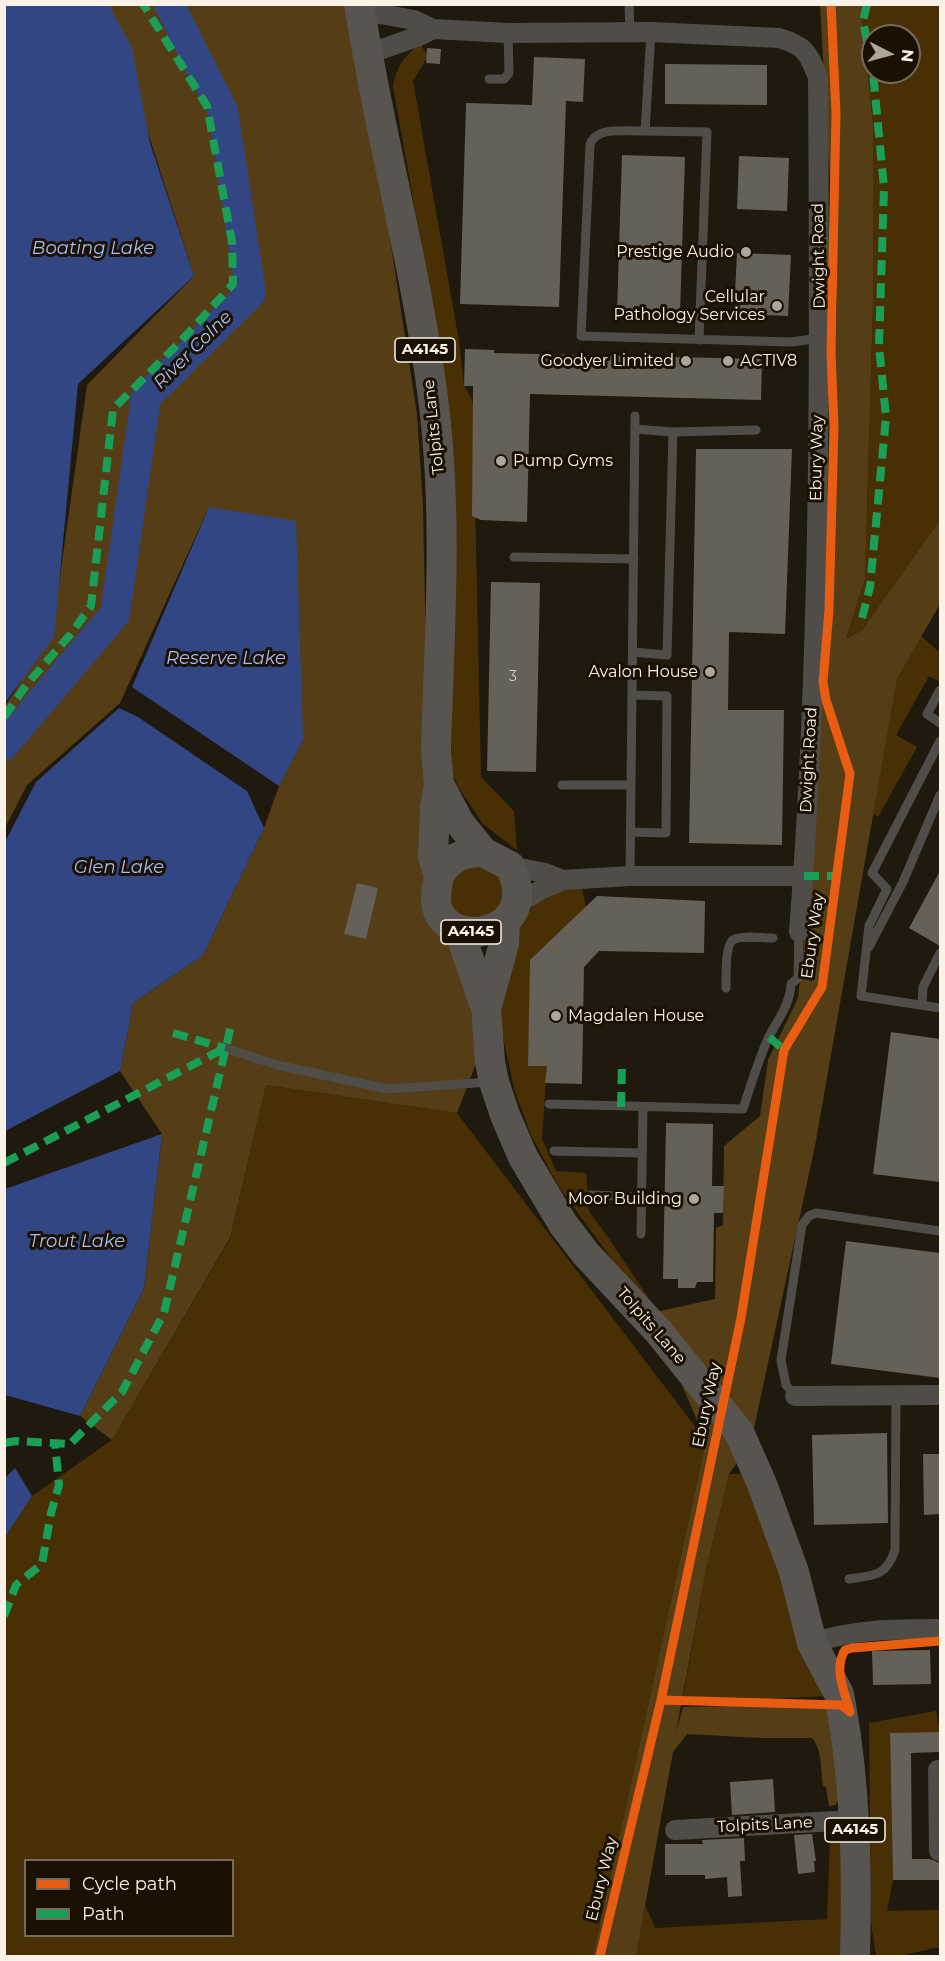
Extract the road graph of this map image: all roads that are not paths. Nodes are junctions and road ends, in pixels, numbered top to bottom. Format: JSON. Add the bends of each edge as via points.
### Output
{"nodes":[{"id":1,"x":629,"y":4,"type":"edge"},
{"id":2,"x":360,"y":10,"type":"edge"},
{"id":3,"x":433,"y":29,"type":"junction"},
{"id":4,"x":508,"y":33,"type":"junction"},
{"id":5,"x":630,"y":33,"type":"junction"},
{"id":6,"x":651,"y":33,"type":"junction"},
{"id":7,"x":368,"y":54,"type":"junction"},
{"id":8,"x":489,"y":79,"type":"dead end"},
{"id":9,"x":645,"y":131,"type":"junction"},
{"id":10,"x":820,"y":338,"type":"junction"},
{"id":11,"x":699,"y":340,"type":"junction"},
{"id":12,"x":635,"y":416,"type":"dead end"},
{"id":13,"x":635,"y":429,"type":"junction"},
{"id":14,"x":756,"y":430,"type":"dead end"},
{"id":15,"x":673,"y":432,"type":"junction"},
{"id":16,"x":514,"y":557,"type":"dead end"},
{"id":17,"x":634,"y":559,"type":"junction"},
{"id":18,"x":633,"y":651,"type":"junction"},
{"id":19,"x":940,"y":690,"type":"edge"},
{"id":20,"x":632,"y":695,"type":"junction"},
{"id":21,"x":940,"y":723,"type":"edge"},
{"id":22,"x":940,"y":741,"type":"edge"},
{"id":23,"x":438,"y":784,"type":"junction"},
{"id":24,"x":562,"y":785,"type":"dead end"},
{"id":25,"x":631,"y":785,"type":"junction"},
{"id":26,"x":940,"y":795,"type":"edge"},
{"id":27,"x":630,"y":832,"type":"junction"},
{"id":28,"x":483,"y":852,"type":"junction"},
{"id":29,"x":510,"y":866,"type":"junction"},
{"id":30,"x":439,"y":876,"type":"junction"},
{"id":31,"x":630,"y":876,"type":"junction"},
{"id":32,"x":804,"y":876,"type":"junction"},
{"id":33,"x":563,"y":880,"type":"junction"},
{"id":34,"x":511,"y":914,"type":"junction"},
{"id":35,"x":459,"y":930,"type":"junction"},
{"id":36,"x":799,"y":932,"type":"joint"},
{"id":37,"x":772,"y":938,"type":"dead end"},
{"id":38,"x":866,"y":951,"type":"junction"},
{"id":39,"x":940,"y":953,"type":"edge"},
{"id":40,"x":726,"y":988,"type":"dead end"},
{"id":41,"x":922,"y":1005,"type":"junction"},
{"id":42,"x":940,"y":1008,"type":"edge"},
{"id":43,"x":486,"y":1009,"type":"junction"},
{"id":44,"x":225,"y":1048,"type":"dead end"},
{"id":45,"x":494,"y":1082,"type":"junction"},
{"id":46,"x":549,"y":1104,"type":"dead end"},
{"id":47,"x":643,"y":1107,"type":"junction"},
{"id":48,"x":554,"y":1150,"type":"dead end"},
{"id":49,"x":642,"y":1154,"type":"junction"},
{"id":50,"x":591,"y":1195,"type":"dead end"},
{"id":51,"x":641,"y":1197,"type":"junction"},
{"id":52,"x":940,"y":1230,"type":"edge"},
{"id":53,"x":641,"y":1234,"type":"dead end"},
{"id":54,"x":940,"y":1395,"type":"edge"},
{"id":55,"x":795,"y":1396,"type":"joint"},
{"id":56,"x":896,"y":1396,"type":"junction"},
{"id":57,"x":849,"y":1579,"type":"dead end"},
{"id":58,"x":940,"y":1629,"type":"edge"},
{"id":59,"x":812,"y":1643,"type":"junction"},
{"id":60,"x":938,"y":1770,"type":"dead end"},
{"id":61,"x":855,"y":1820,"type":"junction"},
{"id":62,"x":940,"y":1820,"type":"edge"},
{"id":63,"x":675,"y":1830,"type":"dead end"},
{"id":64,"x":939,"y":1851,"type":"edge"},
{"id":65,"x":855,"y":1956,"type":"edge"}],
"edges":[{"from":1,"to":5,"type":"lane"},
{"from":2,"to":3,"type":"street","via":[[414,20]]},
{"from":2,"to":7,"type":"main road","name":"Tolpits Lane","number":"A4145"},
{"from":3,"to":4,"type":"street","name":"Dwight Road"},
{"from":3,"to":7,"type":"street"},
{"from":4,"to":5,"type":"street","name":"Dwight Road"},
{"from":4,"to":8,"type":"lane","via":[[509,73],[504,79]]},
{"from":5,"to":6,"type":"street","name":"Dwight Road"},
{"from":6,"to":9,"type":"lane"},
{"from":6,"to":10,"type":"street","name":"Dwight Road","via":[[779,38],[808,52],[818,77]]},
{"from":7,"to":23,"type":"main road","name":"Tolpits Lane","number":"A4145","via":[[407,245],[436,426],[441,507]]},
{"from":9,"to":11,"type":"lane","via":[[707,132]]},
{"from":9,"to":11,"type":"lane","via":[[603,132],[590,145],[581,336]]},
{"from":10,"to":11,"type":"lane","via":[[791,342]]},
{"from":10,"to":32,"type":"street","name":"Dwight Road","via":[[814,646]]},
{"from":12,"to":13,"type":"lane"},
{"from":13,"to":15,"type":"lane"},
{"from":13,"to":17,"type":"lane"},
{"from":14,"to":15,"type":"lane"},
{"from":15,"to":18,"type":"lane","via":[[667,655]]},
{"from":16,"to":17,"type":"lane"},
{"from":17,"to":18,"type":"lane"},
{"from":18,"to":20,"type":"lane"},
{"from":19,"to":21,"type":"lane","via":[[927,714]]},
{"from":20,"to":25,"type":"lane"},
{"from":20,"to":27,"type":"lane","via":[[667,696],[666,833]]},
{"from":22,"to":38,"type":"lane","via":[[872,873],[887,889],[869,926]]},
{"from":23,"to":28,"type":"main road","name":"Tolpits Lane","number":"A4145","via":[[459,822]]},
{"from":23,"to":30,"type":"main road","name":"Tolpits Lane","number":"A4145","via":[[434,857]]},
{"from":24,"to":25,"type":"lane"},
{"from":25,"to":27,"type":"lane"},
{"from":26,"to":38,"type":"lane","via":[[903,882]]},
{"from":27,"to":31,"type":"lane"},
{"from":28,"to":29,"type":"main road","name":"Tolpits Lane","number":"A4145"},
{"from":28,"to":30,"type":"main road","via":[[458,856]]},
{"from":29,"to":33,"type":"street"},
{"from":29,"to":34,"type":"main road","name":"Tolpits Lane","number":"A4145","via":[[518,890]]},
{"from":30,"to":35,"type":"main road","name":"Tolpits Lane","number":"A4145","via":[[436,903],[448,923]]},
{"from":31,"to":32,"type":"street"},
{"from":31,"to":33,"type":"street"},
{"from":32,"to":36,"type":"street","name":"Dwight Road"},
{"from":33,"to":34,"type":"street","via":[[542,889]]},
{"from":34,"to":35,"type":"main road","number":"A4145","via":[[491,931]]},
{"from":34,"to":43,"type":"main road","name":"Tolpits Lane","number":"A4145"},
{"from":35,"to":43,"type":"main road","name":"Tolpits Lane","number":"A4145"},
{"from":36,"to":47,"type":"lane","via":[[798,978],[791,984],[791,996],[766,1041],[743,1109]]},
{"from":37,"to":40,"type":"lane","via":[[733,939],[728,946]]},
{"from":38,"to":41,"type":"lane","via":[[861,996]]},
{"from":39,"to":41,"type":"lane","via":[[923,987]]},
{"from":41,"to":42,"type":"lane"},
{"from":43,"to":45,"type":"main road","name":"Tolpits Lane","number":"A4145"},
{"from":44,"to":45,"type":"lane","via":[[277,1065],[388,1089]]},
{"from":45,"to":59,"type":"main road","name":"Tolpits Lane","number":"A4145","via":[[523,1157],[563,1224],[659,1332],[740,1432],[794,1572]]},
{"from":46,"to":47,"type":"lane"},
{"from":47,"to":49,"type":"lane"},
{"from":48,"to":49,"type":"lane"},
{"from":49,"to":51,"type":"lane"},
{"from":50,"to":51,"type":"lane"},
{"from":51,"to":53,"type":"lane"},
{"from":52,"to":55,"type":"lane","via":[[816,1213],[802,1224],[781,1360],[786,1385]]},
{"from":54,"to":56,"type":"street"},
{"from":55,"to":56,"type":"street"},
{"from":56,"to":57,"type":"lane","via":[[895,1550],[885,1570]]},
{"from":58,"to":59,"type":"street","via":[[880,1629]]},
{"from":59,"to":61,"type":"main road","name":"Tolpits Lane","number":"A4145","via":[[839,1694]]},
{"from":60,"to":62,"type":"street"},
{"from":61,"to":63,"type":"street","name":"Tolpits Lane"},
{"from":61,"to":65,"type":"main road","name":"Tolpits Lane","number":"A4145"},
{"from":62,"to":64,"type":"street"}]}
